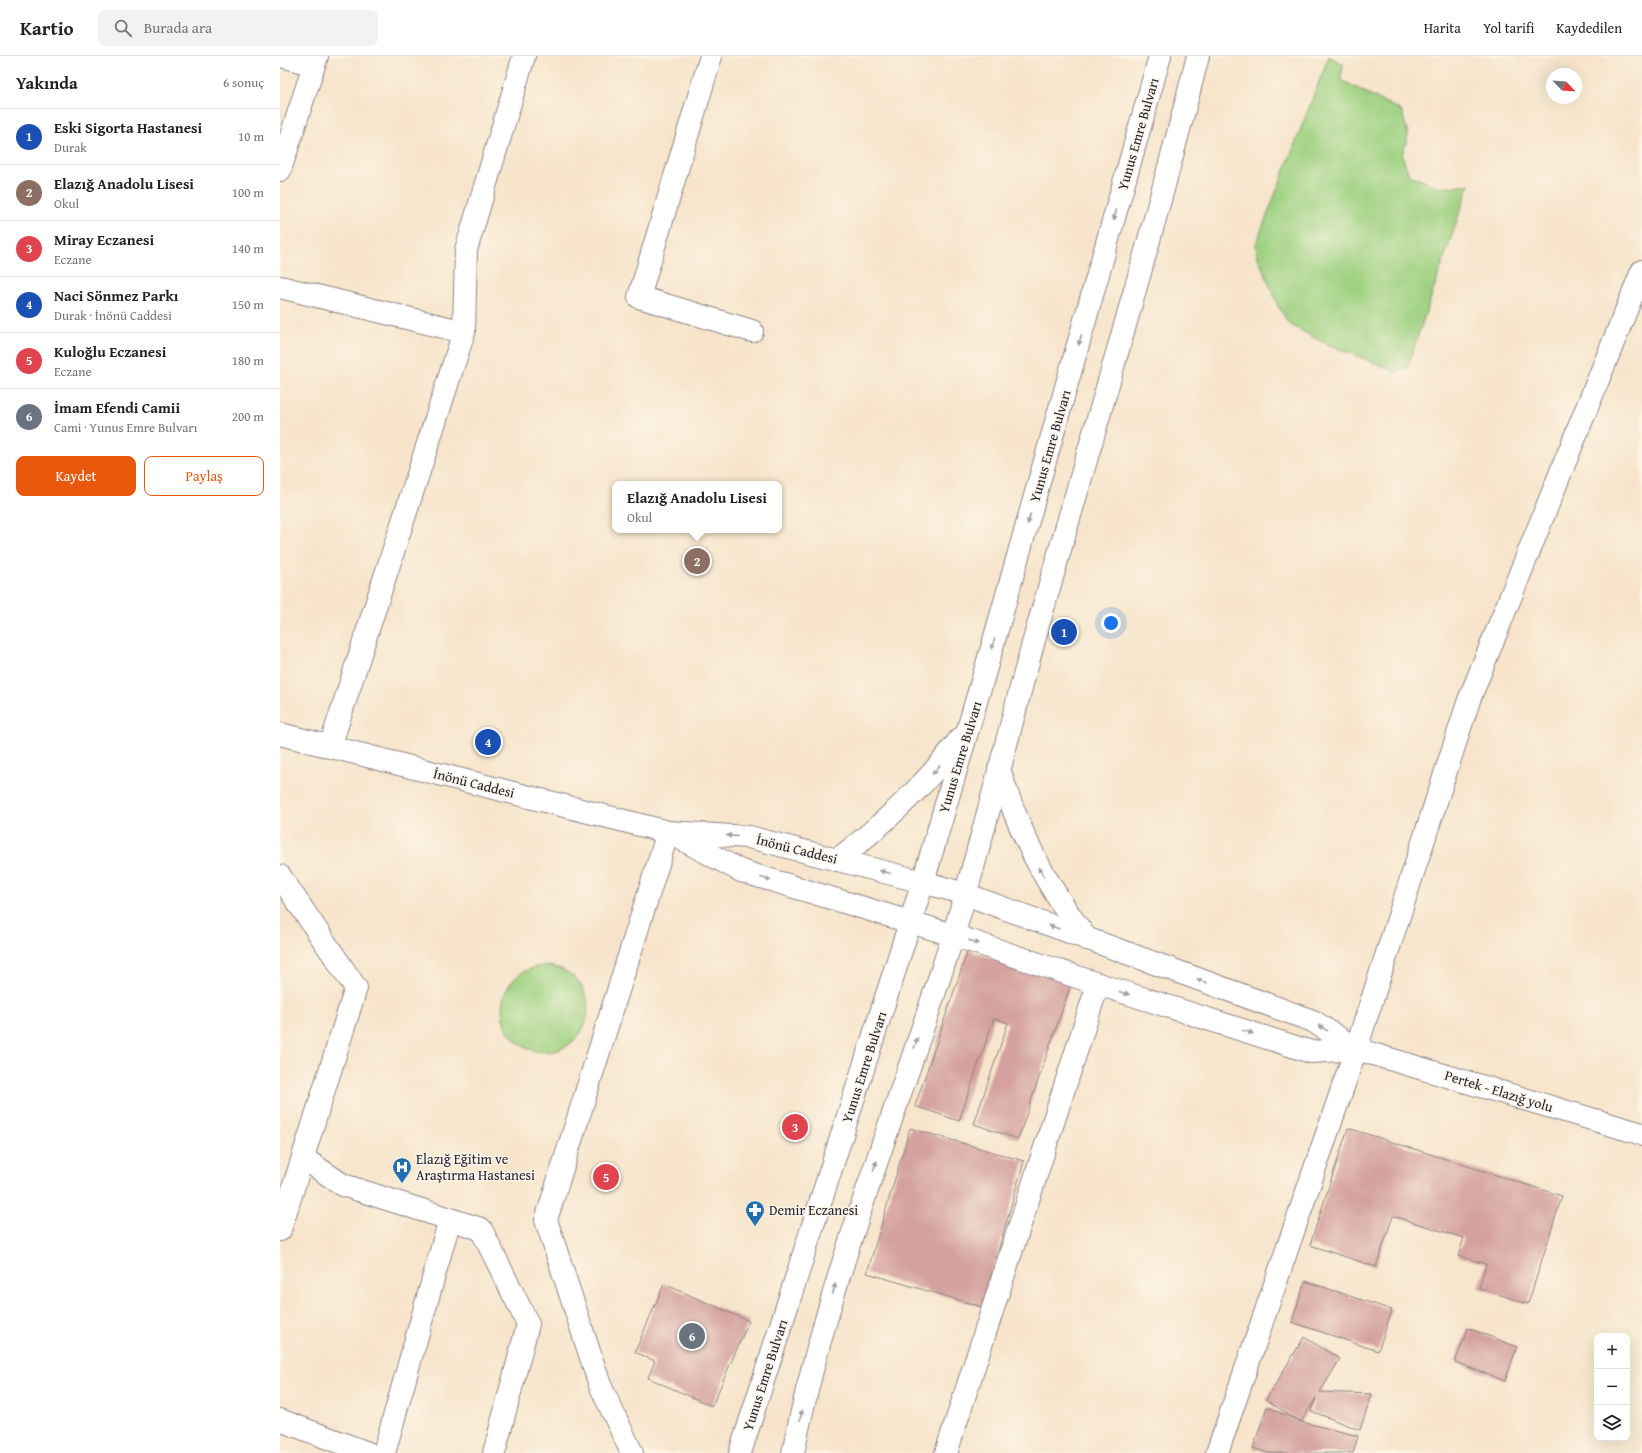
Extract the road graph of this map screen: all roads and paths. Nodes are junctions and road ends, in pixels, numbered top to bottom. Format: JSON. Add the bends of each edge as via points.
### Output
{"nodes":[{"id":1,"x":282,"y":56,"type":"edge"},
{"id":2,"x":524,"y":56,"type":"edge"},
{"id":3,"x":711,"y":56,"type":"edge"},
{"id":4,"x":1160,"y":56,"type":"edge"},
{"id":5,"x":1198,"y":56,"type":"edge"},
{"id":6,"x":315,"y":60,"type":"edge"},
{"id":7,"x":280,"y":170,"type":"edge"},
{"id":8,"x":1642,"y":271,"type":"edge"},
{"id":9,"x":280,"y":287,"type":"edge"},
{"id":10,"x":752,"y":330,"type":"dead end"},
{"id":11,"x":464,"y":332,"type":"junction"},
{"id":12,"x":968,"y":729,"type":"junction"},
{"id":13,"x":280,"y":734,"type":"edge"},
{"id":14,"x":330,"y":748,"type":"junction"},
{"id":15,"x":999,"y":769,"type":"junction"},
{"id":16,"x":668,"y":832,"type":"junction"},
{"id":17,"x":837,"y":860,"type":"junction"},
{"id":18,"x":280,"y":876,"type":"edge"},
{"id":19,"x":923,"y":882,"type":"junction"},
{"id":20,"x":966,"y":894,"type":"junction"},
{"id":21,"x":910,"y":922,"type":"junction"},
{"id":22,"x":953,"y":935,"type":"junction"},
{"id":23,"x":1087,"y":939,"type":"junction"},
{"id":24,"x":1098,"y":984,"type":"junction"},
{"id":25,"x":1356,"y":1049,"type":"junction"},
{"id":26,"x":1642,"y":1134,"type":"edge"},
{"id":27,"x":303,"y":1158,"type":"junction"},
{"id":28,"x":450,"y":1219,"type":"junction"},
{"id":29,"x":280,"y":1230,"type":"edge"},
{"id":30,"x":280,"y":1420,"type":"edge"},
{"id":31,"x":368,"y":1453,"type":"edge"},
{"id":32,"x":384,"y":1453,"type":"edge"},
{"id":33,"x":494,"y":1453,"type":"edge"},
{"id":34,"x":632,"y":1453,"type":"edge"},
{"id":35,"x":740,"y":1453,"type":"edge"},
{"id":36,"x":793,"y":1453,"type":"edge"},
{"id":37,"x":946,"y":1453,"type":"edge"},
{"id":38,"x":1217,"y":1453,"type":"edge"}],
"edges":[{"from":1,"to":6,"type":"main road"},
{"from":2,"to":11,"type":"main road","via":[[466,250]]},
{"from":3,"to":10,"type":"main road","via":[[639,297]]},
{"from":4,"to":12,"type":"main road","name":"Yunus Emre Bulvarı","one_way":true},
{"from":5,"to":15,"type":"main road","via":[[1168,174]]},
{"from":6,"to":7,"type":"main road"},
{"from":8,"to":25,"type":"main road","via":[[1468,700]]},
{"from":9,"to":11,"type":"main road"},
{"from":11,"to":14,"type":"main road"},
{"from":12,"to":17,"type":"main road","one_way":true,"via":[[947,758],[918,790],[868,836]]},
{"from":12,"to":19,"type":"main road","name":"Yunus Emre Bulvarı"},
{"from":13,"to":14,"type":"main road","name":"İnönü Caddesi"},
{"from":14,"to":16,"type":"main road","name":"İnönü Caddesi"},
{"from":15,"to":20,"type":"main road"},
{"from":23,"to":15,"type":"main road","one_way":true,"via":[[1040,870],[1012,810]]},
{"from":17,"to":16,"type":"main road","name":"İnönü Caddesi","one_way":true,"via":[[749,837]]},
{"from":16,"to":21,"type":"main road","name":"İnönü Caddesi","one_way":true,"via":[[741,871]]},
{"from":16,"to":34,"type":"main road","via":[[546,1220],[600,1385]]},
{"from":19,"to":17,"type":"main road","name":"İnönü Caddesi","one_way":true},
{"from":18,"to":27,"type":"main road","via":[[356,988]]},
{"from":19,"to":20,"type":"main road","name":"İnönü Caddesi"},
{"from":19,"to":21,"type":"main road","name":"Yunus Emre Bulvarı"},
{"from":20,"to":22,"type":"main road"},
{"from":23,"to":20,"type":"main road","name":"İnönü Caddesi","one_way":true},
{"from":21,"to":22,"type":"main road","name":"İnönü Caddesi"},
{"from":21,"to":35,"type":"main road","name":"Yunus Emre Bulvarı"},
{"from":22,"to":24,"type":"main road","name":"İnönü Caddesi","one_way":true},
{"from":36,"to":22,"type":"main road","one_way":true,"via":[[804,1401],[843,1258]]},
{"from":25,"to":23,"type":"main road","name":"İnönü Caddesi","one_way":true,"via":[[1313,1021]]},
{"from":24,"to":25,"type":"main road","name":"İnönü Caddesi","one_way":true,"via":[[1311,1052]]},
{"from":24,"to":37,"type":"main road"},
{"from":25,"to":26,"type":"main road","name":"Pertek - Elazığ yolu"},
{"from":25,"to":38,"type":"main road"},
{"from":27,"to":28,"type":"main road","via":[[342,1185]]},
{"from":27,"to":29,"type":"main road"},
{"from":28,"to":32,"type":"main road"},
{"from":28,"to":33,"type":"main road","via":[[481,1229],[528,1324]]},
{"from":30,"to":31,"type":"main road"}]}
